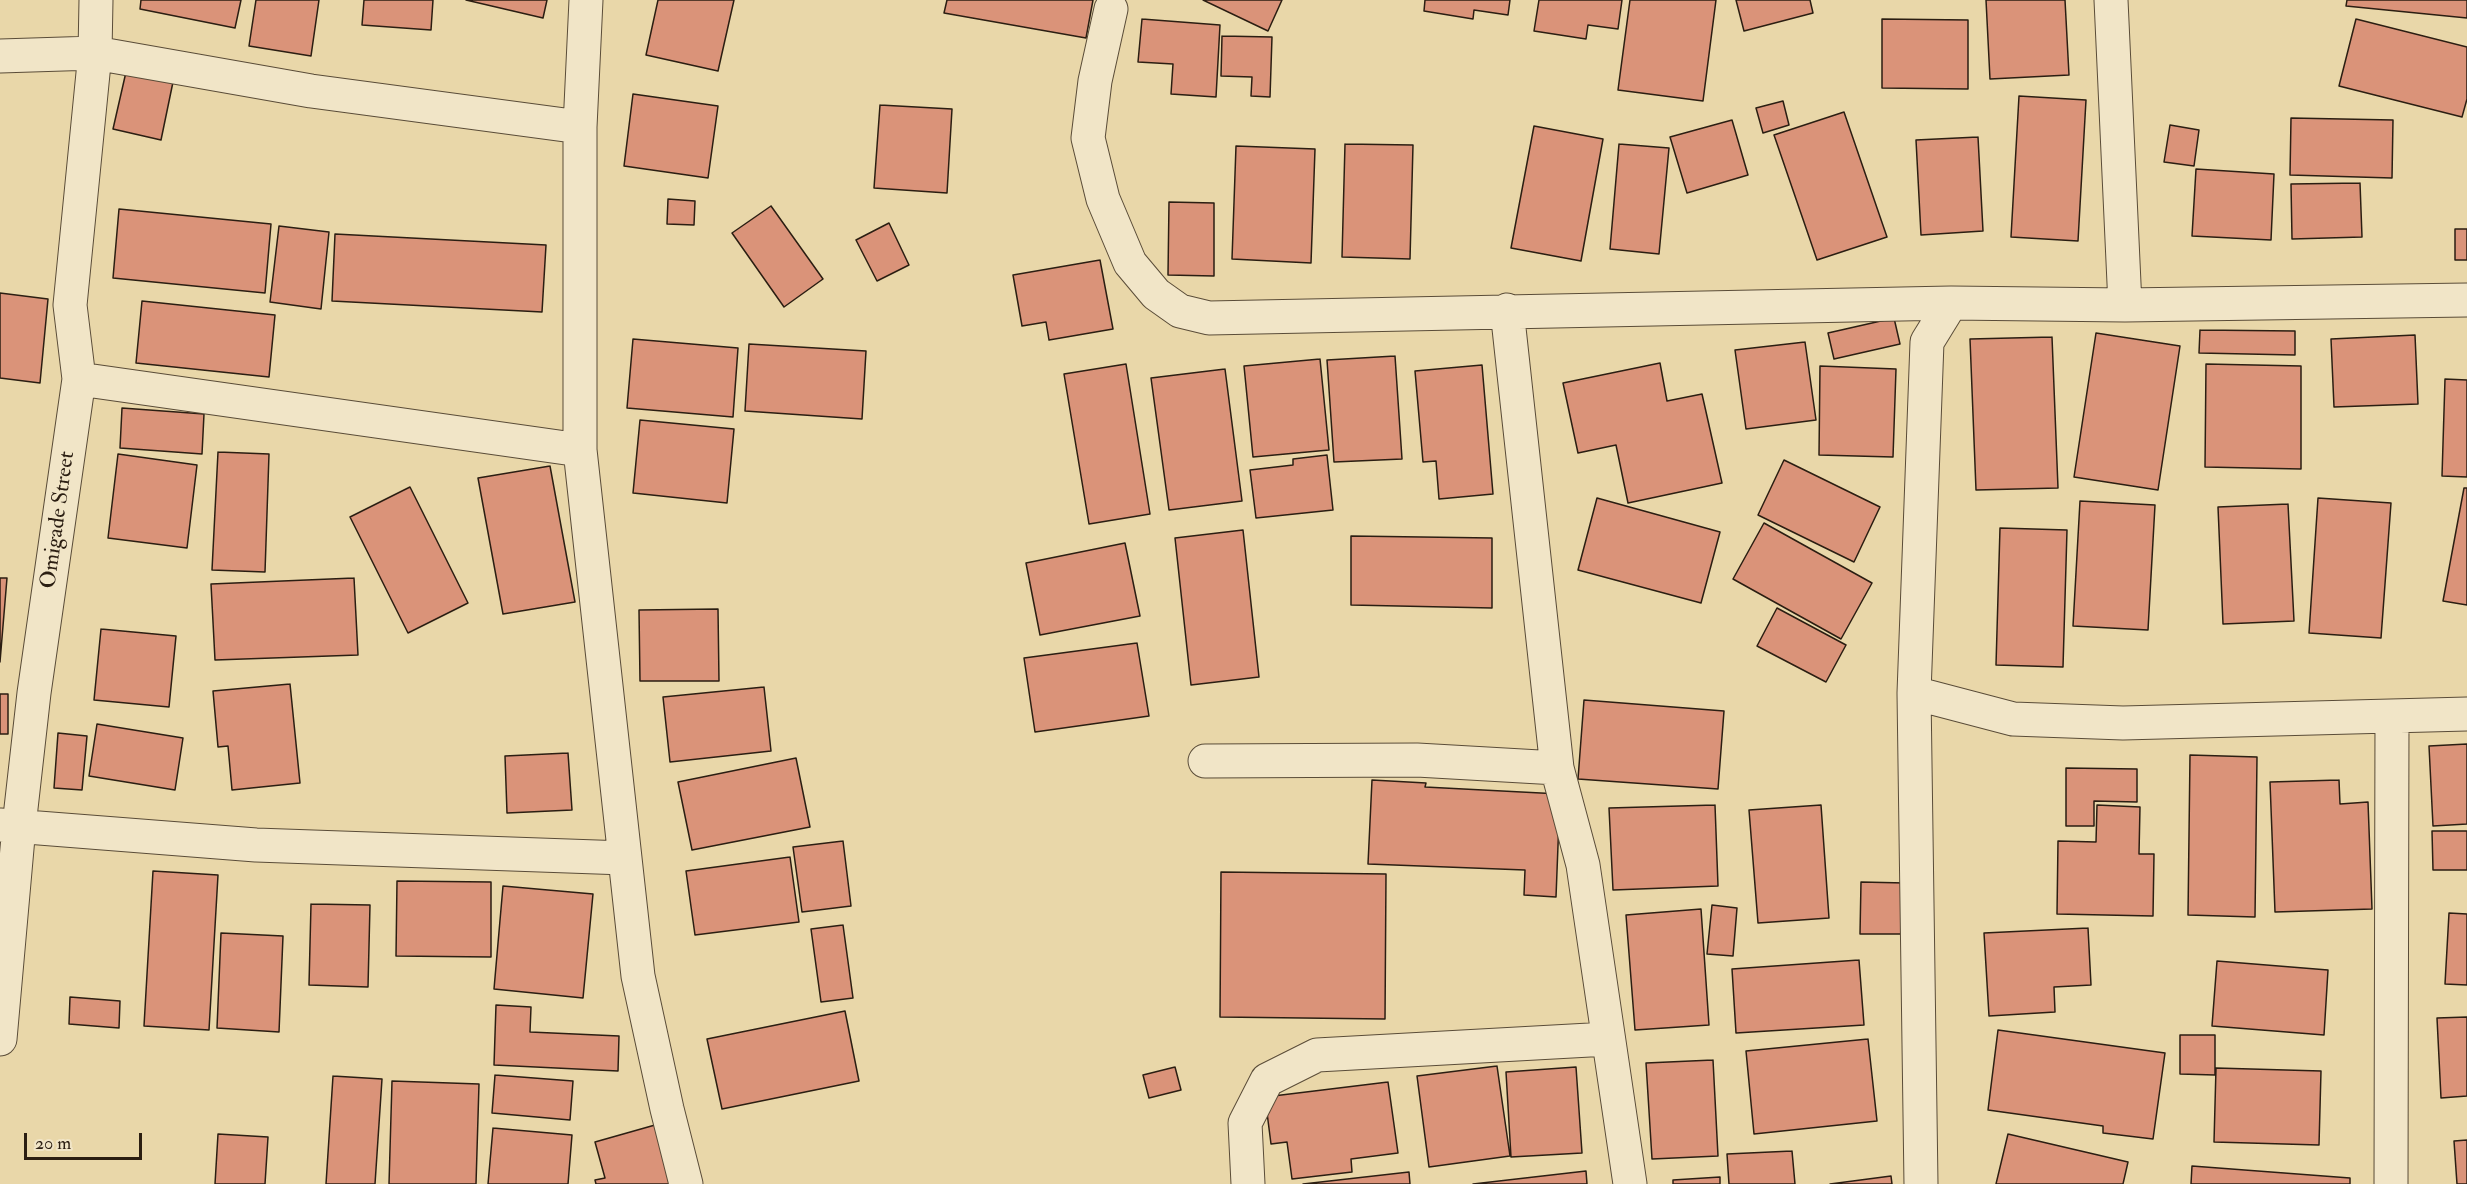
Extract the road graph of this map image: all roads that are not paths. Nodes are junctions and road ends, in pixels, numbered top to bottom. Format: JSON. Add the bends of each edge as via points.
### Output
{"nodes":[{"id":1,"x":96,"y":0,"type":"edge"},
{"id":2,"x":586,"y":0,"type":"edge"},
{"id":3,"x":2111,"y":0,"type":"edge"},
{"id":4,"x":1111,"y":9,"type":"dead end"},
{"id":5,"x":95,"y":53,"type":"junction"},
{"id":6,"x":0,"y":56,"type":"edge"},
{"id":7,"x":580,"y":127,"type":"junction"},
{"id":8,"x":2467,"y":300,"type":"edge"},
{"id":9,"x":1952,"y":303,"type":"junction"},
{"id":10,"x":1900,"y":304,"type":"junction"},
{"id":11,"x":2125,"y":305,"type":"junction"},
{"id":12,"x":1507,"y":310,"type":"junction"},
{"id":13,"x":1928,"y":342,"type":"junction"},
{"id":14,"x":79,"y":379,"type":"junction"},
{"id":15,"x":580,"y":450,"type":"junction"},
{"id":16,"x":1914,"y":693,"type":"junction"},
{"id":17,"x":2467,"y":714,"type":"edge"},
{"id":18,"x":2392,"y":717,"type":"junction"},
{"id":19,"x":1205,"y":761,"type":"dead end"},
{"id":20,"x":1557,"y":768,"type":"junction"},
{"id":21,"x":10,"y":826,"type":"edge"},
{"id":22,"x":625,"y":858,"type":"junction"},
{"id":23,"x":0,"y":1039,"type":"edge"},
{"id":24,"x":1608,"y":1039,"type":"junction"},
{"id":25,"x":686,"y":1184,"type":"edge"},
{"id":26,"x":1248,"y":1184,"type":"edge"},
{"id":27,"x":1630,"y":1184,"type":"edge"},
{"id":28,"x":1921,"y":1184,"type":"edge"},
{"id":29,"x":2391,"y":1184,"type":"edge"}],
"edges":[{"from":1,"to":5,"type":"street","name":"Omigade Street"},
{"from":2,"to":7,"type":"street"},
{"from":3,"to":11,"type":"street"},
{"from":4,"to":12,"type":"street","via":[[1095,81],[1088,138],[1103,199],[1130,263],[1156,294],[1180,311],[1209,318]]},
{"from":5,"to":6,"type":"street"},
{"from":5,"to":7,"type":"street","via":[[311,91]]},
{"from":5,"to":14,"type":"street","name":"Omigade Street","via":[[70,305]]},
{"from":7,"to":15,"type":"street"},
{"from":8,"to":11,"type":"street"},
{"from":9,"to":10,"type":"street"},
{"from":9,"to":11,"type":"street"},
{"from":9,"to":13,"type":"street"},
{"from":10,"to":12,"type":"street"},
{"from":10,"to":13,"type":"street"},
{"from":12,"to":20,"type":"street"},
{"from":13,"to":16,"type":"street"},
{"from":14,"to":15,"type":"street"},
{"from":14,"to":21,"type":"street","name":"Omigade Street","via":[[34,693]]},
{"from":15,"to":22,"type":"street"},
{"from":16,"to":18,"type":"street","via":[[2013,719],[2123,723]]},
{"from":16,"to":28,"type":"street"},
{"from":17,"to":18,"type":"street"},
{"from":18,"to":29,"type":"street"},
{"from":19,"to":20,"type":"street","via":[[1417,760]]},
{"from":20,"to":24,"type":"street","via":[[1583,865]]},
{"from":21,"to":22,"type":"street","via":[[256,845]]},
{"from":21,"to":23,"type":"street","name":"Omigade Street"},
{"from":22,"to":25,"type":"street","via":[[638,976]]},
{"from":24,"to":26,"type":"street","via":[[1317,1055],[1267,1080],[1245,1123]]},
{"from":24,"to":27,"type":"street"}]}
